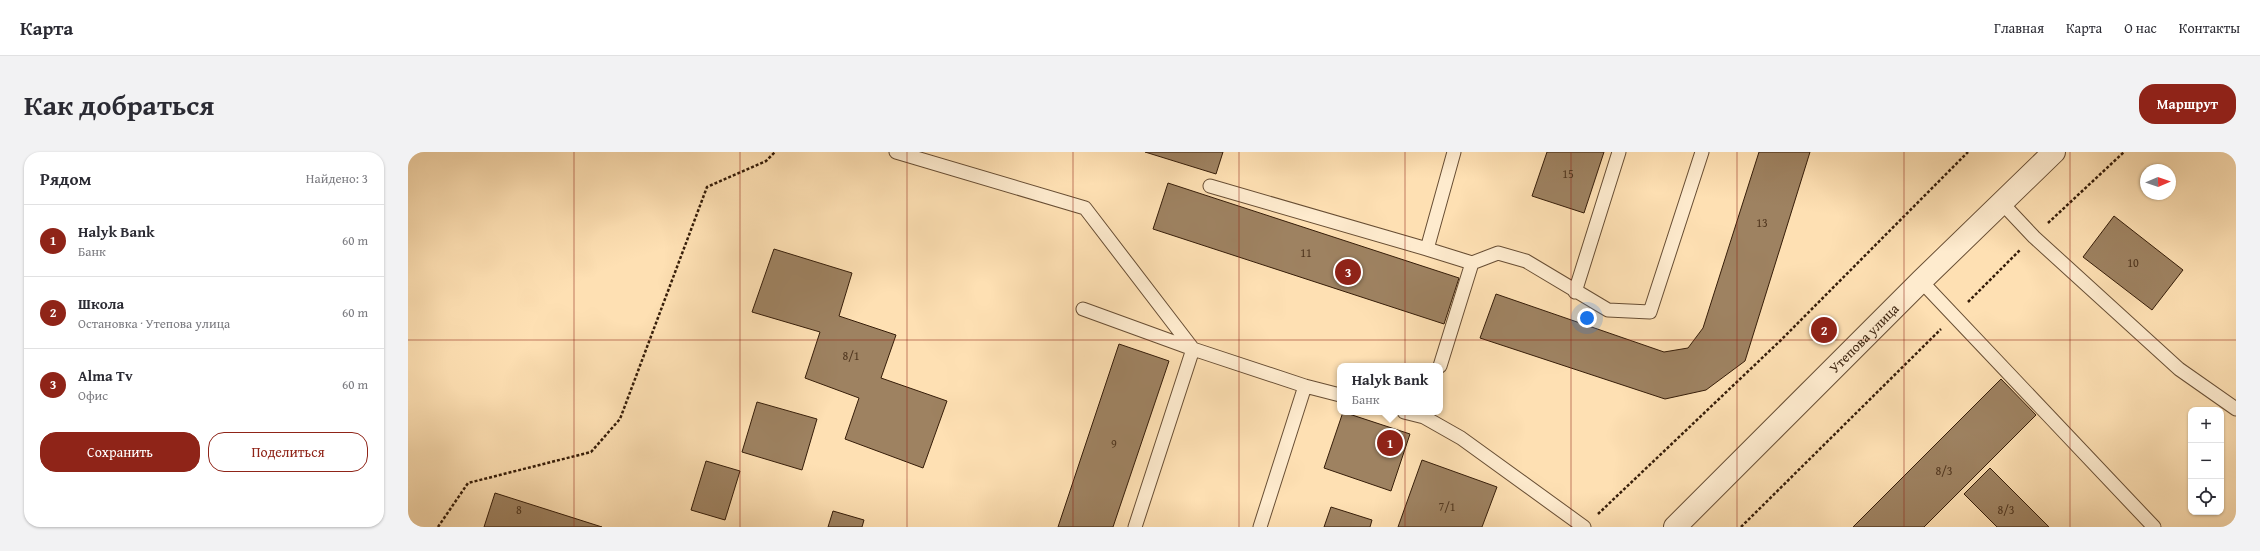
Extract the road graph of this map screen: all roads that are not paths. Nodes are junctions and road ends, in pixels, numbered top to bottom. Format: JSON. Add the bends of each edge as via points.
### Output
{"nodes":[{"id":1,"x":896,"y":152,"type":"edge"},
{"id":2,"x":1454,"y":152,"type":"edge"},
{"id":3,"x":1619,"y":152,"type":"edge"},
{"id":4,"x":1702,"y":152,"type":"edge"},
{"id":5,"x":2054,"y":152,"type":"edge"},
{"id":6,"x":1210,"y":186,"type":"dead end"},
{"id":7,"x":2002,"y":202,"type":"junction"},
{"id":8,"x":1426,"y":249,"type":"junction"},
{"id":9,"x":1472,"y":263,"type":"junction"},
{"id":10,"x":1920,"y":281,"type":"junction"},
{"id":11,"x":1575,"y":292,"type":"junction"},
{"id":12,"x":1084,"y":309,"type":"dead end"},
{"id":13,"x":1193,"y":349,"type":"junction"},
{"id":14,"x":1441,"y":363,"type":"edge"},
{"id":15,"x":1305,"y":386,"type":"junction"},
{"id":16,"x":1337,"y":394,"type":"edge"},
{"id":17,"x":2236,"y":409,"type":"edge"},
{"id":18,"x":1425,"y":415,"type":"edge"},
{"id":19,"x":1135,"y":527,"type":"edge"},
{"id":20,"x":1260,"y":527,"type":"edge"},
{"id":21,"x":1584,"y":527,"type":"edge"},
{"id":22,"x":1675,"y":527,"type":"edge"},
{"id":23,"x":2154,"y":527,"type":"edge"}],
"edges":[{"from":1,"to":13,"type":"lane","via":[[1085,208]]},
{"from":2,"to":8,"type":"lane"},
{"from":3,"to":11,"type":"lane"},
{"from":4,"to":11,"type":"lane","via":[[1650,312],[1608,310]]},
{"from":5,"to":7,"type":"street","name":"Утепова улица"},
{"from":6,"to":8,"type":"lane"},
{"from":7,"to":10,"type":"street","name":"Утепова улица"},
{"from":7,"to":17,"type":"lane","via":[[2034,237],[2179,369]]},
{"from":8,"to":9,"type":"lane"},
{"from":9,"to":11,"type":"lane","via":[[1498,253],[1526,261]]},
{"from":9,"to":14,"type":"lane"},
{"from":10,"to":22,"type":"street","name":"Утепова улица"},
{"from":10,"to":23,"type":"lane"},
{"from":12,"to":13,"type":"lane"},
{"from":13,"to":15,"type":"lane"},
{"from":13,"to":19,"type":"lane"},
{"from":15,"to":16,"type":"lane"},
{"from":15,"to":20,"type":"lane"},
{"from":18,"to":21,"type":"lane"}]}
